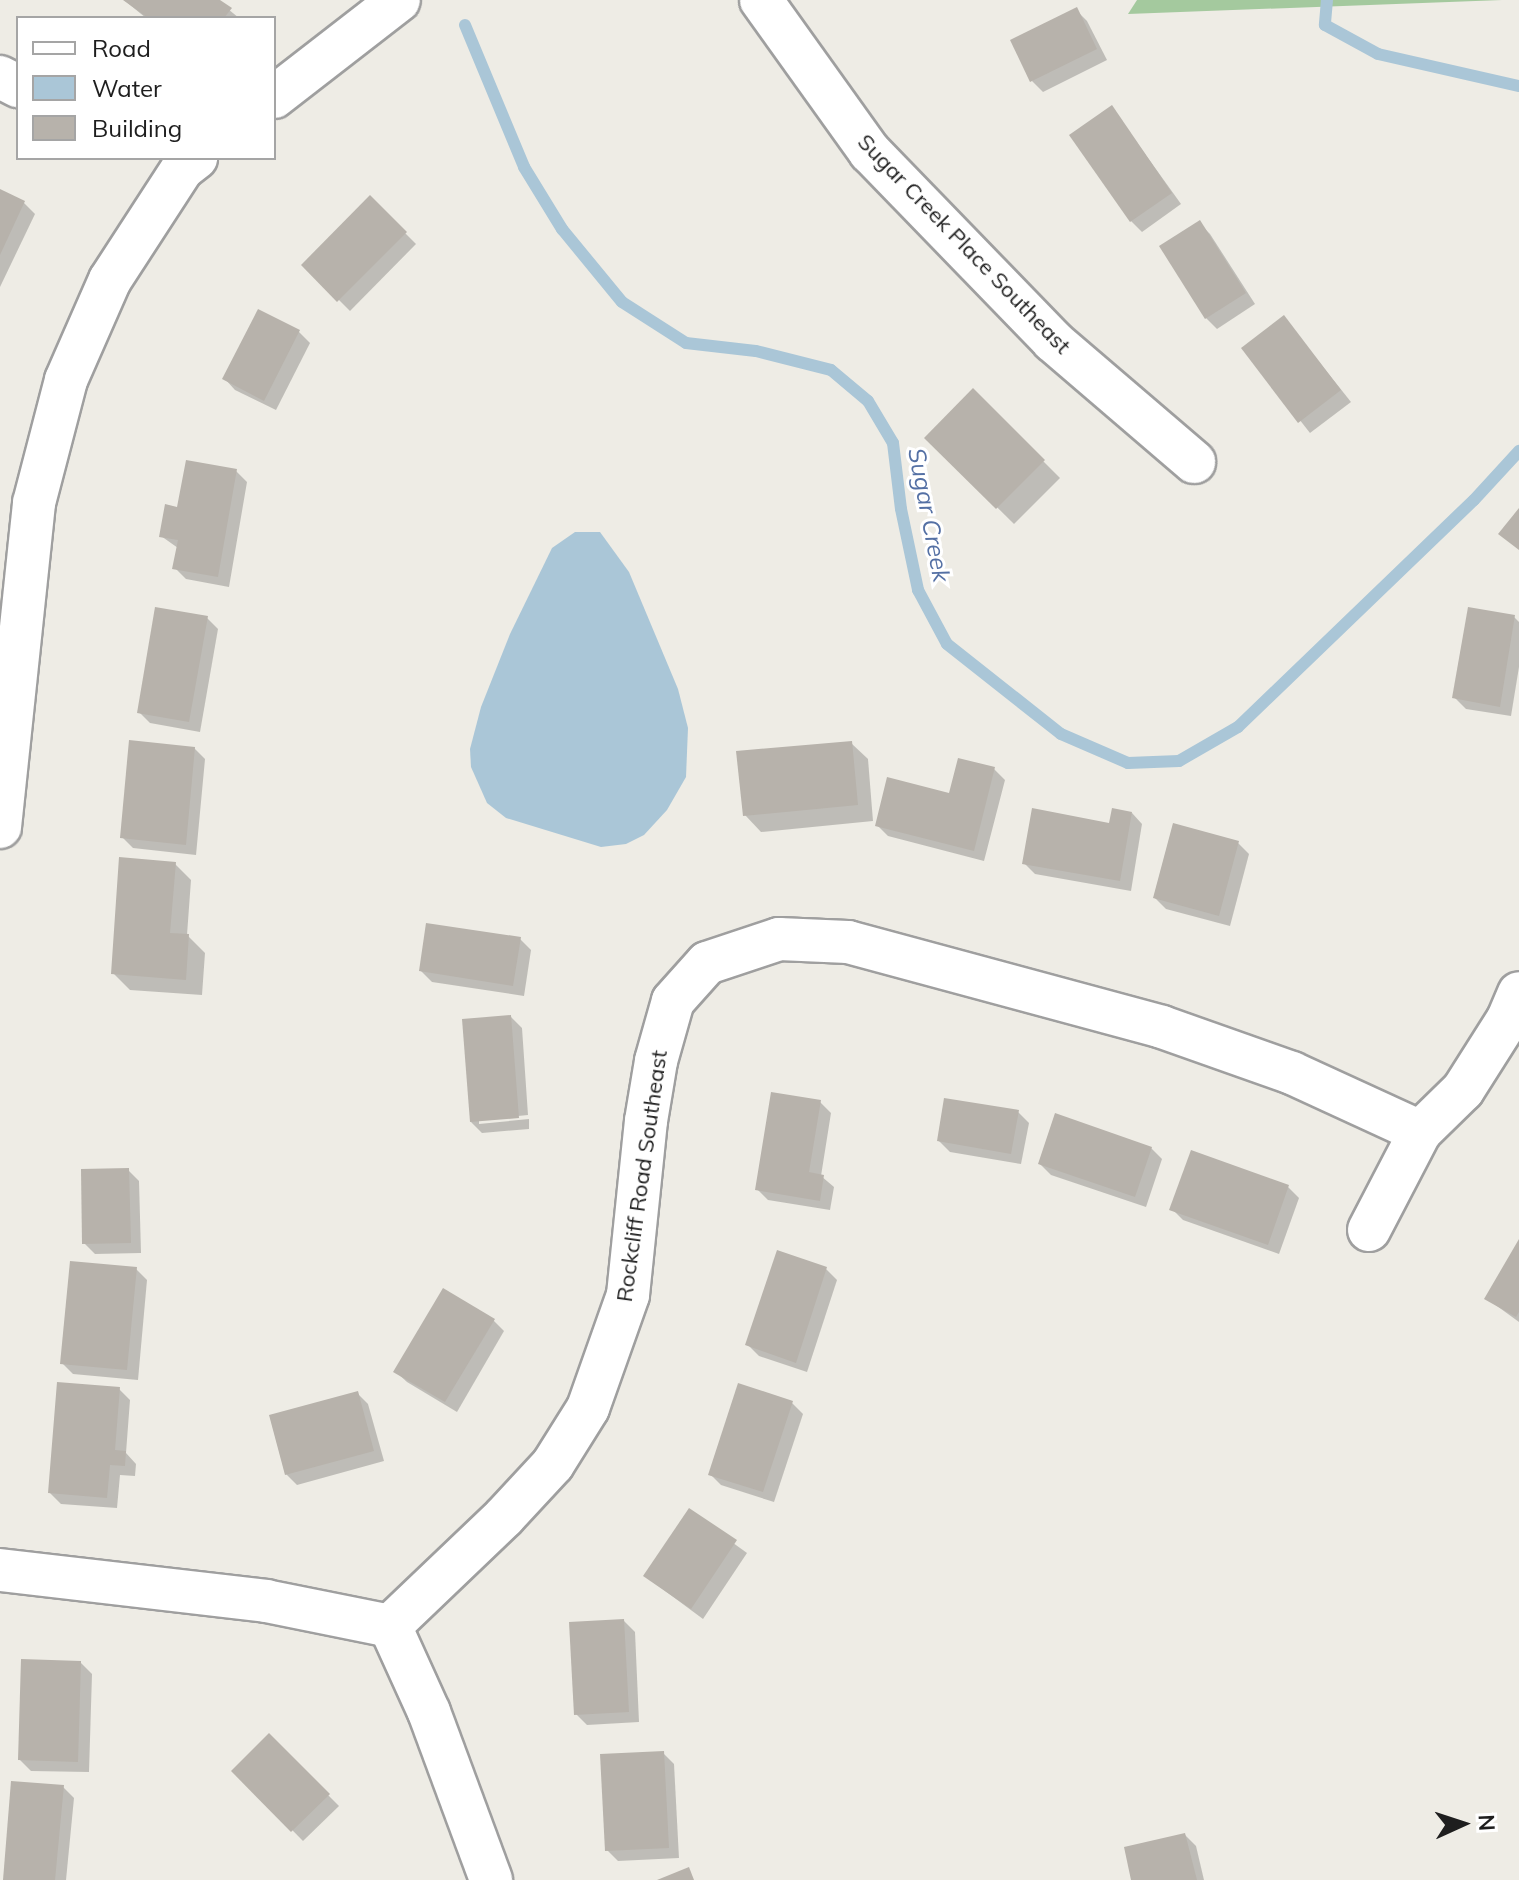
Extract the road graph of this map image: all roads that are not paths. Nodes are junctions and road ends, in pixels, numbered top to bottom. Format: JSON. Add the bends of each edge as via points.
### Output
{"nodes":[{"id":1,"x":399,"y":0,"type":"edge"},
{"id":2,"x":761,"y":0,"type":"edge"},
{"id":3,"x":276,"y":95,"type":"edge"},
{"id":4,"x":180,"y":162,"type":"edge"},
{"id":5,"x":1194,"y":462,"type":"dead end"},
{"id":6,"x":0,"y":827,"type":"edge"},
{"id":7,"x":1519,"y":993,"type":"edge"},
{"id":8,"x":1420,"y":1132,"type":"junction"},
{"id":9,"x":1369,"y":1230,"type":"dead end"},
{"id":10,"x":0,"y":1570,"type":"edge"},
{"id":11,"x":390,"y":1626,"type":"junction"},
{"id":12,"x":491,"y":1880,"type":"edge"}],
"edges":[{"from":1,"to":3,"type":"street"},
{"from":2,"to":5,"type":"street","name":"Sugar Creek Place Southeast","via":[[870,152],[1053,341]]},
{"from":4,"to":6,"type":"street","via":[[110,280],[66,380],[34,503]]},
{"from":7,"to":8,"type":"street","via":[[1463,1090]]},
{"from":8,"to":9,"type":"street"},
{"from":8,"to":11,"type":"street","name":"Rockcliff Road Southeast","via":[[1292,1073],[1162,1027],[848,942],[779,939],[707,963],[673,1001],[656,1061],[628,1295],[588,1408],[553,1464]]},
{"from":10,"to":11,"type":"street","via":[[266,1601]]},
{"from":11,"to":12,"type":"street","via":[[429,1712]]}]}
